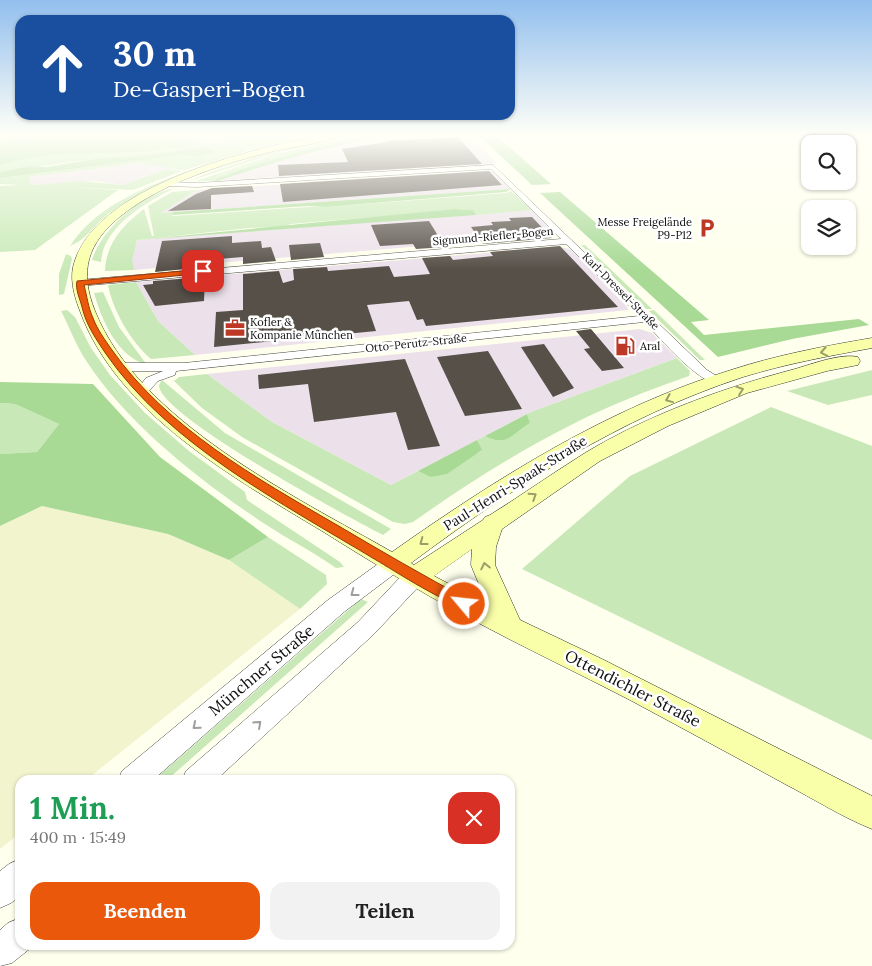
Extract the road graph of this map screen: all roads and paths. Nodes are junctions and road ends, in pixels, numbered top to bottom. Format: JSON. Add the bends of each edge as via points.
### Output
{"nodes":[{"id":1,"x":179,"y":180,"type":"edge"},
{"id":2,"x":278,"y":180,"type":"edge"},
{"id":3,"x":506,"y":180,"type":"edge"},
{"id":4,"x":169,"y":184,"type":"junction"},
{"id":5,"x":569,"y":241,"type":"junction"},
{"id":6,"x":79,"y":283,"type":"junction"},
{"id":7,"x":648,"y":318,"type":"junction"},
{"id":8,"x":872,"y":343,"type":"edge"},
{"id":9,"x":872,"y":357,"type":"edge"},
{"id":10,"x":120,"y":367,"type":"junction"},
{"id":11,"x":184,"y":367,"type":"junction"},
{"id":12,"x":717,"y":380,"type":"junction"},
{"id":13,"x":142,"y":391,"type":"junction"},
{"id":14,"x":493,"y":522,"type":"junction"},
{"id":15,"x":404,"y":570,"type":"junction"},
{"id":16,"x":510,"y":627,"type":"junction"},
{"id":17,"x":138,"y":775,"type":"edge"},
{"id":18,"x":202,"y":775,"type":"edge"},
{"id":19,"x":872,"y":813,"type":"edge"},
{"id":20,"x":15,"y":879,"type":"edge"},
{"id":21,"x":0,"y":892,"type":"edge"},
{"id":22,"x":15,"y":939,"type":"edge"},
{"id":23,"x":0,"y":951,"type":"edge"}],
"edges":[{"from":1,"to":4,"type":"main road"},
{"from":2,"to":4,"type":"street","name":"Sigmund-Riefler-Bogen"},
{"from":3,"to":5,"type":"street","name":"Sigmund-Riefler-Bogen"},
{"from":4,"to":6,"type":"main road","via":[[120,211],[92,237],[80,265]]},
{"from":5,"to":6,"type":"street","name":"Sigmund-Riefler-Bogen"},
{"from":5,"to":7,"type":"street","name":"Karl-Dressel-Straße"},
{"from":6,"to":10,"type":"main road","name":"Ottendichler Straße","via":[[88,318]]},
{"from":7,"to":11,"type":"street","name":"Otto-Perutz-Straße"},
{"from":7,"to":12,"type":"street","name":"Karl-Dressel-Straße","via":[[703,372]]},
{"from":8,"to":12,"type":"main road","name":"Paul-Henri-Spaak-Straße","one_way":true,"via":[[808,354]]},
{"from":14,"to":9,"type":"main road","name":"Paul-Henri-Spaak-Straße","one_way":true,"via":[[593,457],[661,422],[742,389]]},
{"from":10,"to":11,"type":"street","name":"Otto-Perutz-Straße"},
{"from":10,"to":13,"type":"main road","name":"Ottendichler Straße"},
{"from":11,"to":13,"type":"street","name":"Otto-Perutz-Straße","via":[[152,379]]},
{"from":12,"to":15,"type":"main road","name":"Paul-Henri-Spaak-Straße","one_way":true,"via":[[642,410],[572,444],[502,488]]},
{"from":13,"to":15,"type":"main road","name":"Ottendichler Straße","via":[[164,414],[223,460]]},
{"from":14,"to":15,"type":"main road","name":"Paul-Henri-Spaak-Straße"},
{"from":16,"to":14,"type":"main road","one_way":true,"via":[[483,565],[484,547]]},
{"from":15,"to":16,"type":"main road","name":"Ottendichler Straße"},
{"from":15,"to":17,"type":"street","name":"Münchner Straße","one_way":true,"via":[[336,606]]},
{"from":18,"to":15,"type":"street","one_way":true,"via":[[353,640]]},
{"from":16,"to":19,"type":"main road","name":"Ottendichler Straße","via":[[605,673]]},
{"from":20,"to":21,"type":"street"},
{"from":22,"to":23,"type":"street"}]}
